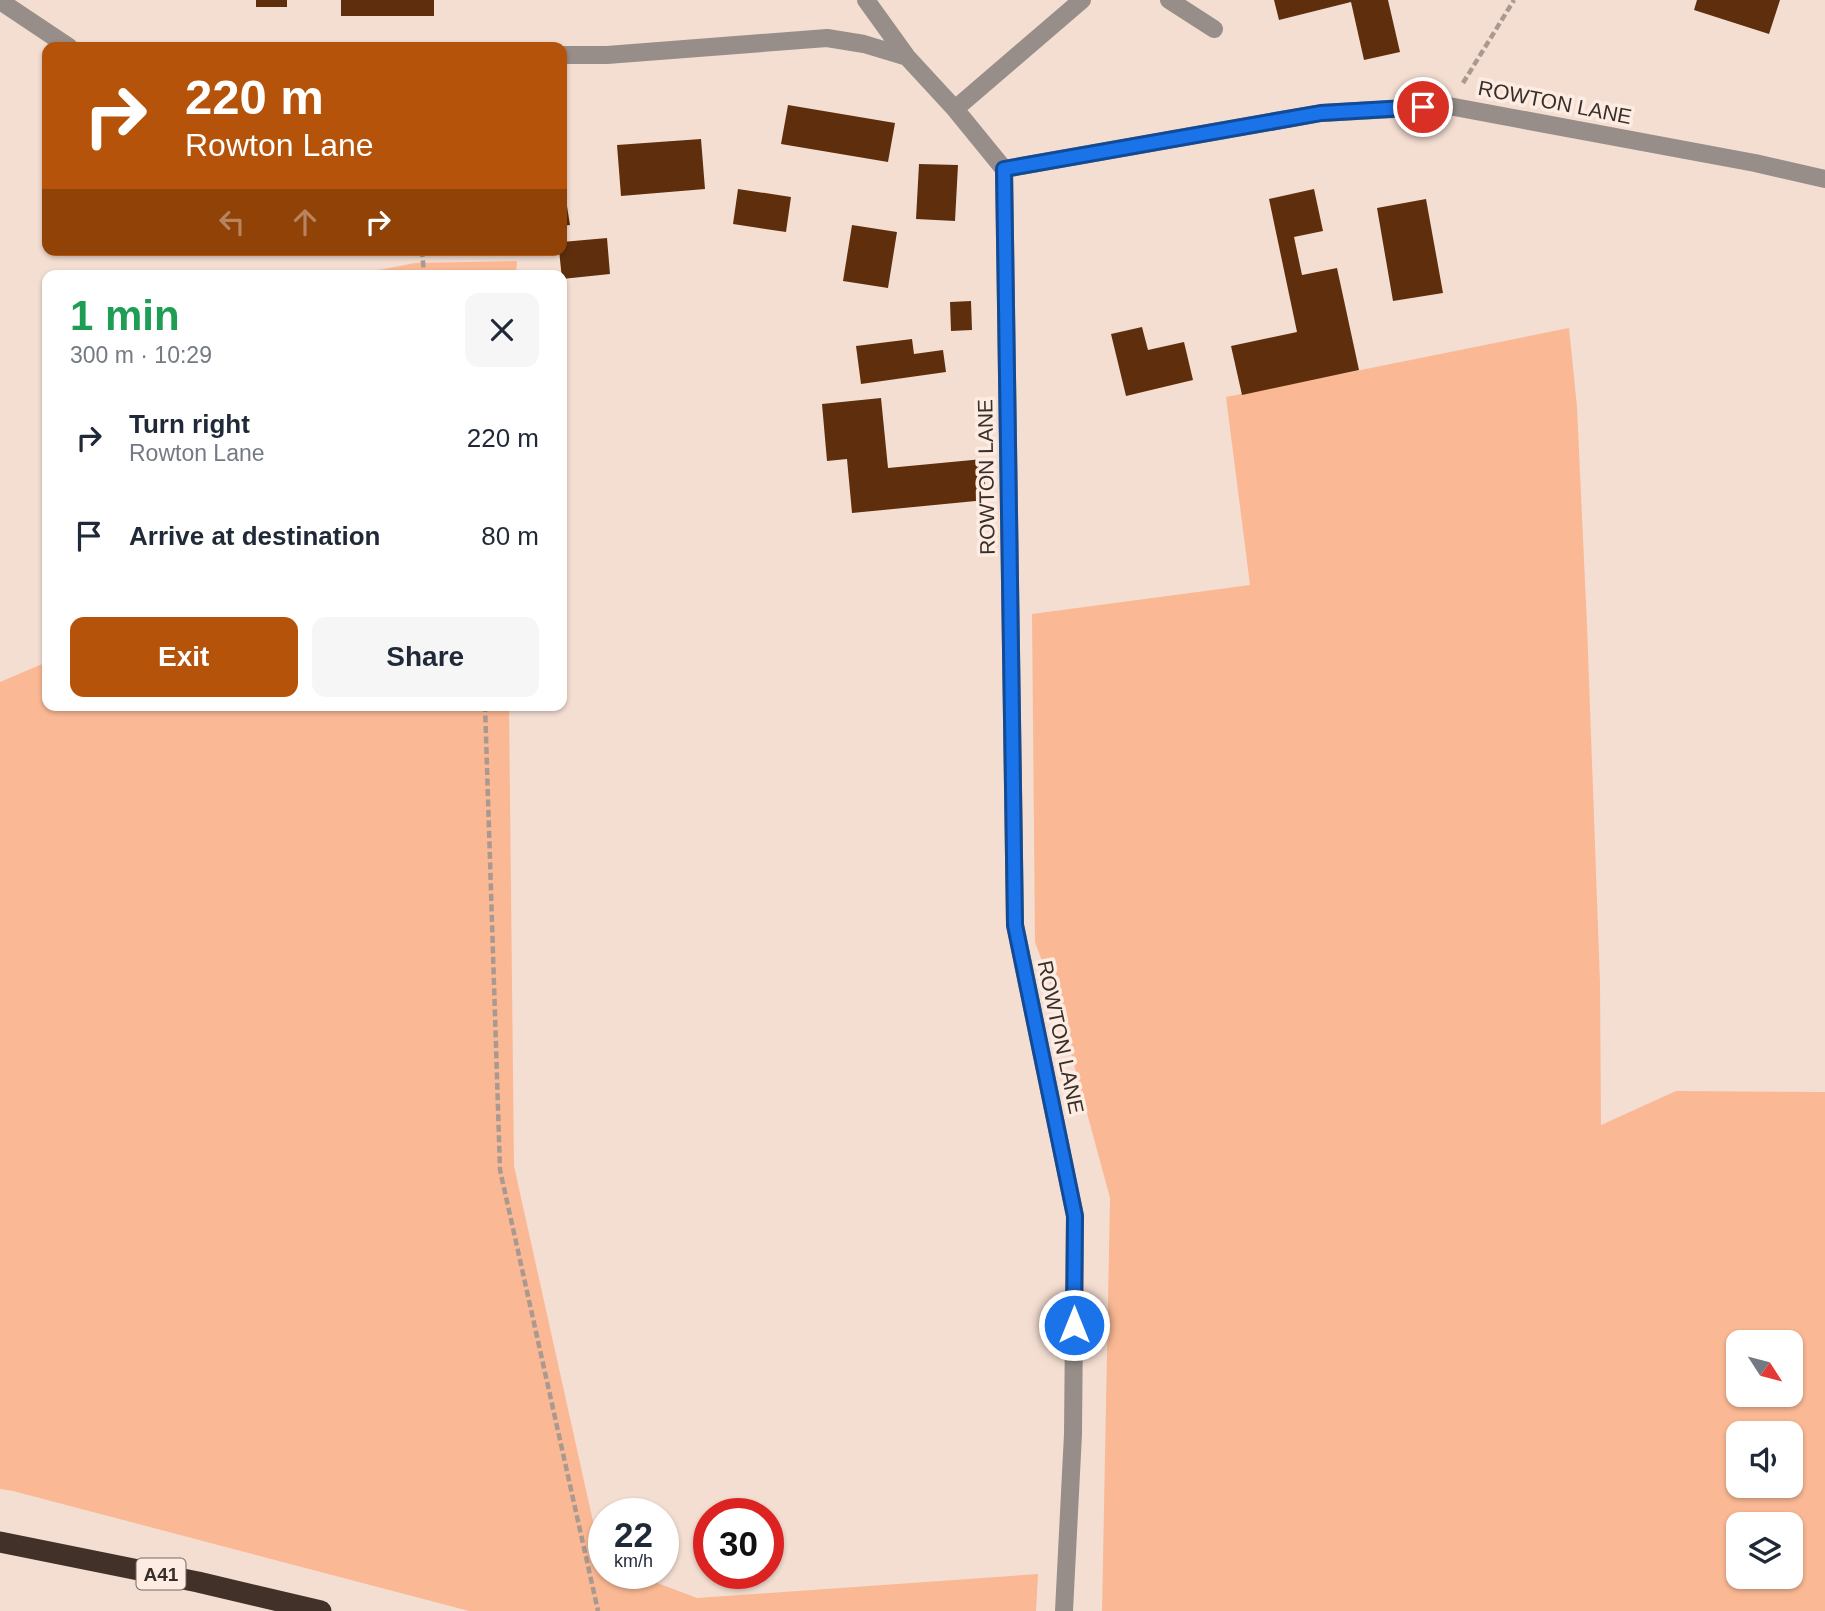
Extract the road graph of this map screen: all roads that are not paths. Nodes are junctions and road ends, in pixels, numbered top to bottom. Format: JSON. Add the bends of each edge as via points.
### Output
{"nodes":[{"id":1,"x":866,"y":0,"type":"edge"},
{"id":2,"x":1082,"y":0,"type":"edge"},
{"id":3,"x":1169,"y":0,"type":"edge"},
{"id":4,"x":0,"y":1,"type":"edge"},
{"id":5,"x":1214,"y":29,"type":"dead end"},
{"id":6,"x":62,"y":42,"type":"edge"},
{"id":7,"x":567,"y":54,"type":"edge"},
{"id":8,"x":906,"y":57,"type":"junction"},
{"id":9,"x":955,"y":110,"type":"junction"},
{"id":10,"x":1004,"y":169,"type":"junction"},
{"id":11,"x":1825,"y":178,"type":"edge"},
{"id":12,"x":0,"y":1542,"type":"edge"},
{"id":13,"x":321,"y":1611,"type":"edge"},
{"id":14,"x":1063,"y":1611,"type":"edge"}],
"edges":[{"from":1,"to":8,"type":"street"},
{"from":2,"to":9,"type":"street"},
{"from":3,"to":5,"type":"street"},
{"from":4,"to":6,"type":"street"},
{"from":7,"to":8,"type":"street","via":[[827,38]]},
{"from":8,"to":9,"type":"street"},
{"from":9,"to":10,"type":"street"},
{"from":10,"to":11,"type":"street","name":"ROWTON LANE","via":[[1321,113],[1449,106]]},
{"from":10,"to":14,"type":"street","name":"ROWTON LANE","via":[[1015,925],[1075,1216],[1073,1434]]},
{"from":12,"to":13,"type":"highway","number":"A41"}]}
